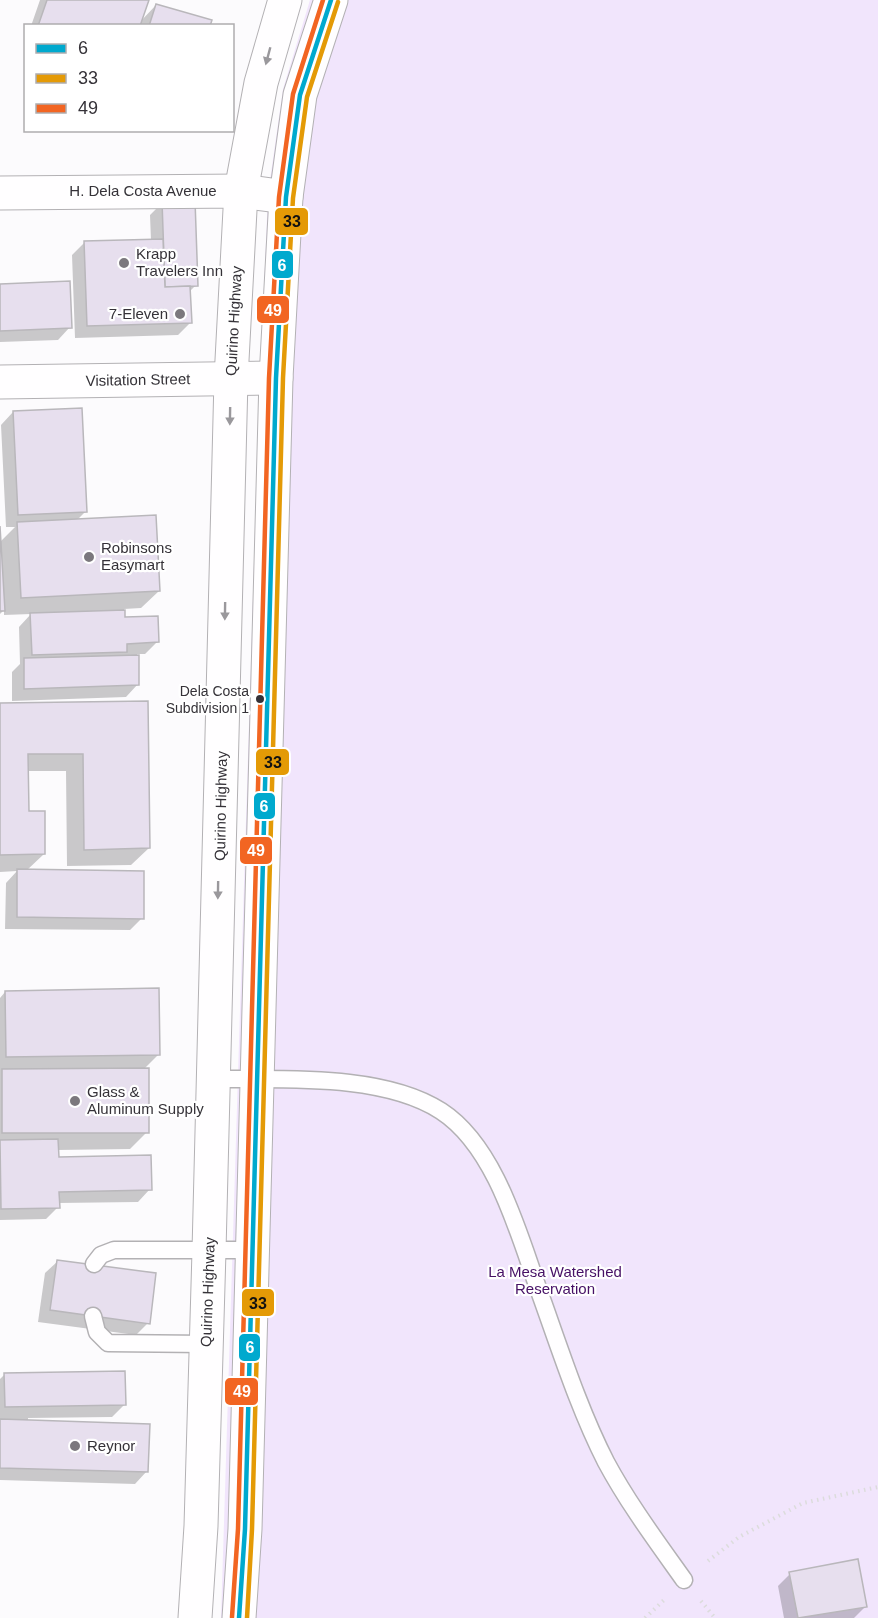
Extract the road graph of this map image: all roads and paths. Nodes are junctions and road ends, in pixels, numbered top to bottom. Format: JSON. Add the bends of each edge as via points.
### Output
{"nodes":[{"id":1,"x":285,"y":0,"type":"edge"},
{"id":2,"x":331,"y":0,"type":"edge"},
{"id":3,"x":241,"y":191,"type":"junction"},
{"id":4,"x":0,"y":193,"type":"edge"},
{"id":5,"x":286,"y":197,"type":"junction"},
{"id":6,"x":276,"y":378,"type":"junction"},
{"id":7,"x":231,"y":379,"type":"junction"},
{"id":8,"x":0,"y":382,"type":"edge"},
{"id":9,"x":214,"y":1079,"type":"junction"},
{"id":10,"x":257,"y":1080,"type":"junction"},
{"id":11,"x":252,"y":1250,"type":"junction"},
{"id":12,"x":209,"y":1251,"type":"junction"},
{"id":13,"x":94,"y":1264,"type":"dead end"},
{"id":14,"x":93,"y":1316,"type":"dead end"},
{"id":15,"x":206,"y":1344,"type":"junction"},
{"id":16,"x":878,"y":1487,"type":"edge"},
{"id":17,"x":684,"y":1580,"type":"joint"},
{"id":18,"x":195,"y":1618,"type":"edge"},
{"id":19,"x":239,"y":1618,"type":"edge"}],
"edges":[{"from":1,"to":3,"type":"main road","name":"Quirino Highway","one_way":true,"via":[[261,83]]},
{"from":2,"to":5,"type":"main road","via":[[300,95]]},
{"from":3,"to":4,"type":"main road","name":"H. Dela Costa Avenue"},
{"from":3,"to":5,"type":"main road","name":"H. Dela Costa Avenue"},
{"from":3,"to":7,"type":"main road","name":"Quirino Highway"},
{"from":5,"to":6,"type":"main road"},
{"from":6,"to":7,"type":"main road","name":"Visitation Street"},
{"from":6,"to":10,"type":"main road"},
{"from":7,"to":8,"type":"main road","name":"Visitation Street"},
{"from":7,"to":9,"type":"main road","name":"Quirino Highway","one_way":true},
{"from":9,"to":10,"type":"lane"},
{"from":9,"to":12,"type":"main road","name":"Quirino Highway"},
{"from":10,"to":11,"type":"main road"},
{"from":10,"to":17,"type":"lane","via":[[358,1085],[401,1094],[442,1112],[470,1139],[511,1211],[576,1392],[606,1461]]},
{"from":11,"to":12,"type":"lane"},
{"from":11,"to":19,"type":"main road"},
{"from":12,"to":13,"type":"lane","via":[[114,1250],[101,1255]]},
{"from":12,"to":15,"type":"main road","name":"Quirino Highway"},
{"from":14,"to":15,"type":"lane","via":[[98,1332],[108,1343]]},
{"from":15,"to":18,"type":"main road","name":"Quirino Highway"},
{"from":16,"to":17,"type":"path","via":[[803,1503],[739,1537]]}]}
